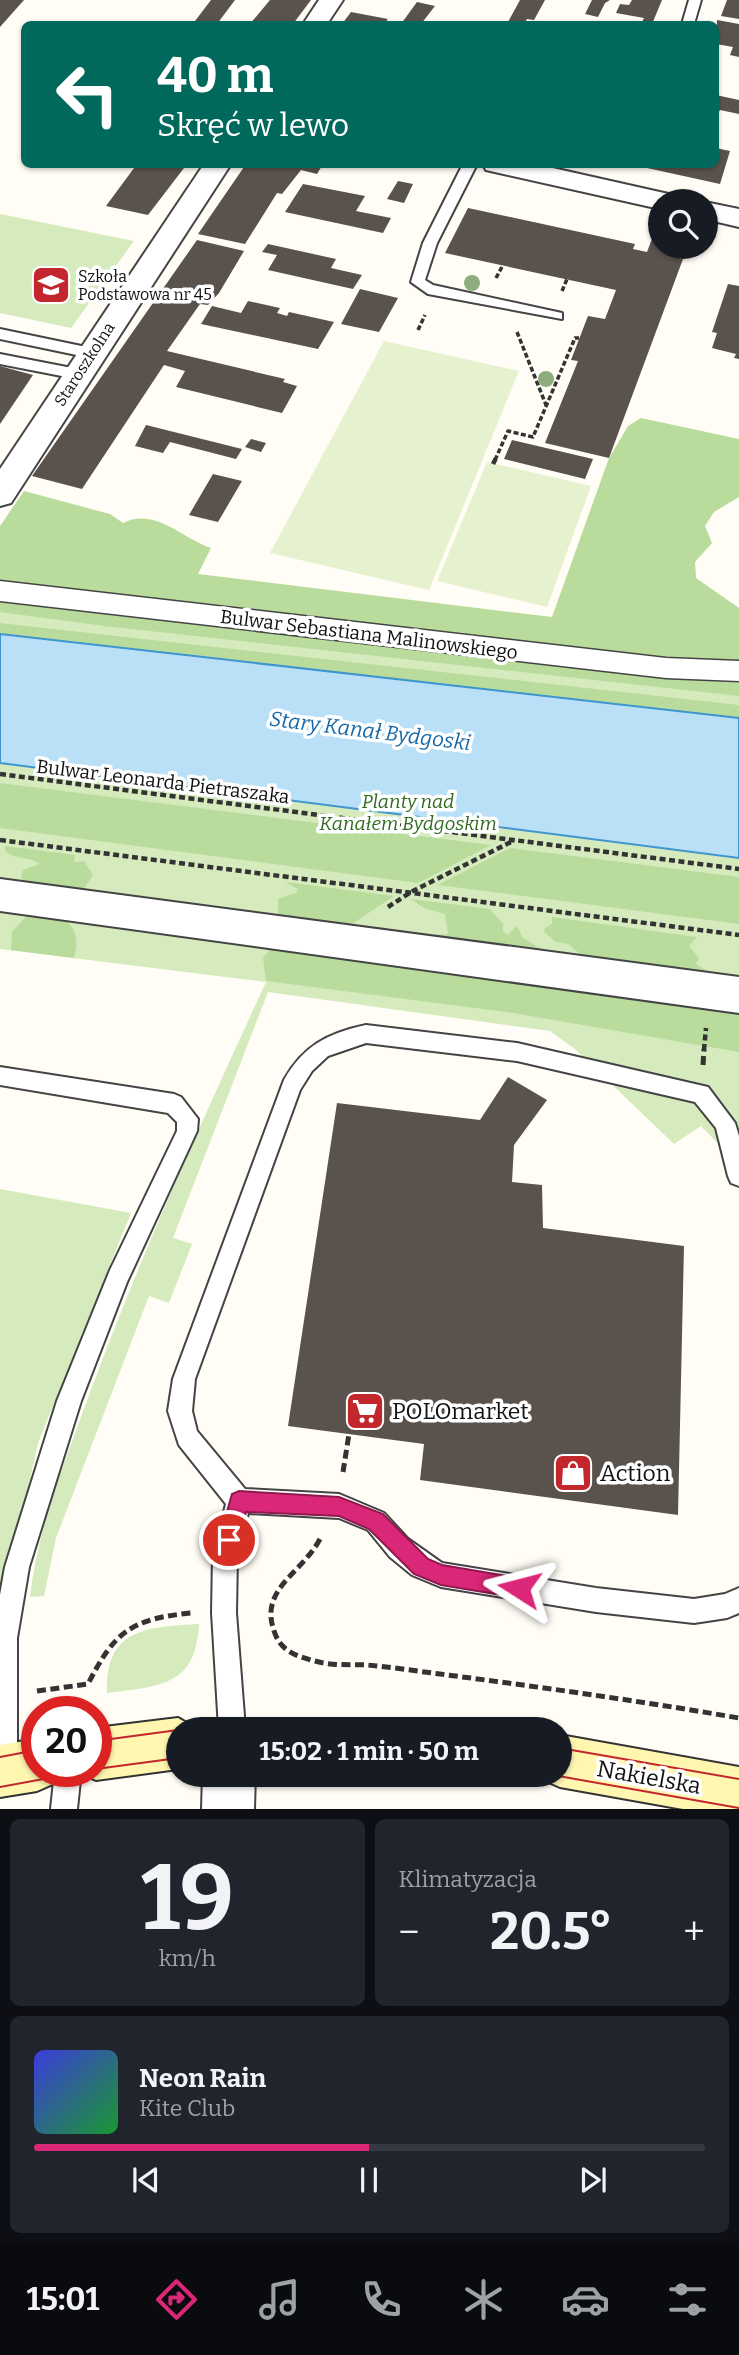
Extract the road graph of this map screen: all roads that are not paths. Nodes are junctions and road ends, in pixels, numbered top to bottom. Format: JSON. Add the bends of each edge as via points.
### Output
{"nodes":[{"id":1,"x":331,"y":0,"type":"edge"},
{"id":2,"x":695,"y":0,"type":"edge"},
{"id":3,"x":317,"y":21,"type":"edge"},
{"id":4,"x":689,"y":21,"type":"edge"},
{"id":5,"x":215,"y":168,"type":"edge"},
{"id":6,"x":468,"y":168,"type":"edge"},
{"id":7,"x":514,"y":168,"type":"edge"},
{"id":8,"x":648,"y":198,"type":"edge"},
{"id":9,"x":718,"y":213,"type":"edge"},
{"id":10,"x":739,"y":218,"type":"edge"},
{"id":11,"x":557,"y":316,"type":"dead end"},
{"id":12,"x":0,"y":334,"type":"edge"},
{"id":13,"x":0,"y":359,"type":"edge"},
{"id":14,"x":84,"y":364,"type":"junction"},
{"id":15,"x":0,"y":495,"type":"edge"},
{"id":16,"x":0,"y":591,"type":"edge"},
{"id":17,"x":739,"y":671,"type":"edge"},
{"id":18,"x":0,"y":895,"type":"edge"},
{"id":19,"x":724,"y":993,"type":"edge"},
{"id":20,"x":0,"y":1076,"type":"edge"},
{"id":21,"x":739,"y":1176,"type":"edge"},
{"id":22,"x":239,"y":1501,"type":"junction"},
{"id":23,"x":739,"y":1600,"type":"edge"},
{"id":24,"x":231,"y":1717,"type":"edge"},
{"id":25,"x":166,"y":1745,"type":"edge"},
{"id":26,"x":112,"y":1752,"type":"edge"},
{"id":27,"x":572,"y":1764,"type":"edge"},
{"id":28,"x":14,"y":1769,"type":"edge"},
{"id":29,"x":66,"y":1787,"type":"edge"},
{"id":30,"x":229,"y":1787,"type":"edge"},
{"id":31,"x":708,"y":1796,"type":"edge"},
{"id":32,"x":64,"y":1809,"type":"edge"},
{"id":33,"x":228,"y":1809,"type":"edge"}],
"edges":[{"from":1,"to":3,"type":"street"},
{"from":2,"to":4,"type":"lane"},
{"from":5,"to":14,"type":"street","name":"Staroszkolna"},
{"from":6,"to":11,"type":"lane","via":[[428,248],[418,282],[428,289]]},
{"from":7,"to":8,"type":"street"},
{"from":9,"to":10,"type":"street"},
{"from":12,"to":14,"type":"lane"},
{"from":13,"to":14,"type":"lane"},
{"from":14,"to":15,"type":"street","name":"Staroszkolna"},
{"from":16,"to":17,"type":"street","name":"Bulwar Sebastiana Malinowskiego","via":[[666,668]]},
{"from":18,"to":19,"type":"street"},
{"from":20,"to":28,"type":"lane","via":[[174,1104],[188,1119],[187,1131],[103,1315],[37,1497],[9,1606],[3,1696]]},
{"from":21,"to":22,"type":"lane","via":[[725,1123],[701,1094],[517,1052],[366,1034],[323,1047],[302,1066],[291,1087],[184,1379],[180,1411],[187,1437]]},
{"from":22,"to":23,"type":"lane","via":[[339,1506],[376,1521],[421,1566],[441,1575],[694,1611]]},
{"from":22,"to":24,"type":"lane","via":[[225,1555]]},
{"from":25,"to":26,"type":"main road"},
{"from":27,"to":31,"type":"main road","name":"Nakielska"},
{"from":29,"to":32,"type":"lane"},
{"from":30,"to":33,"type":"street"}]}
